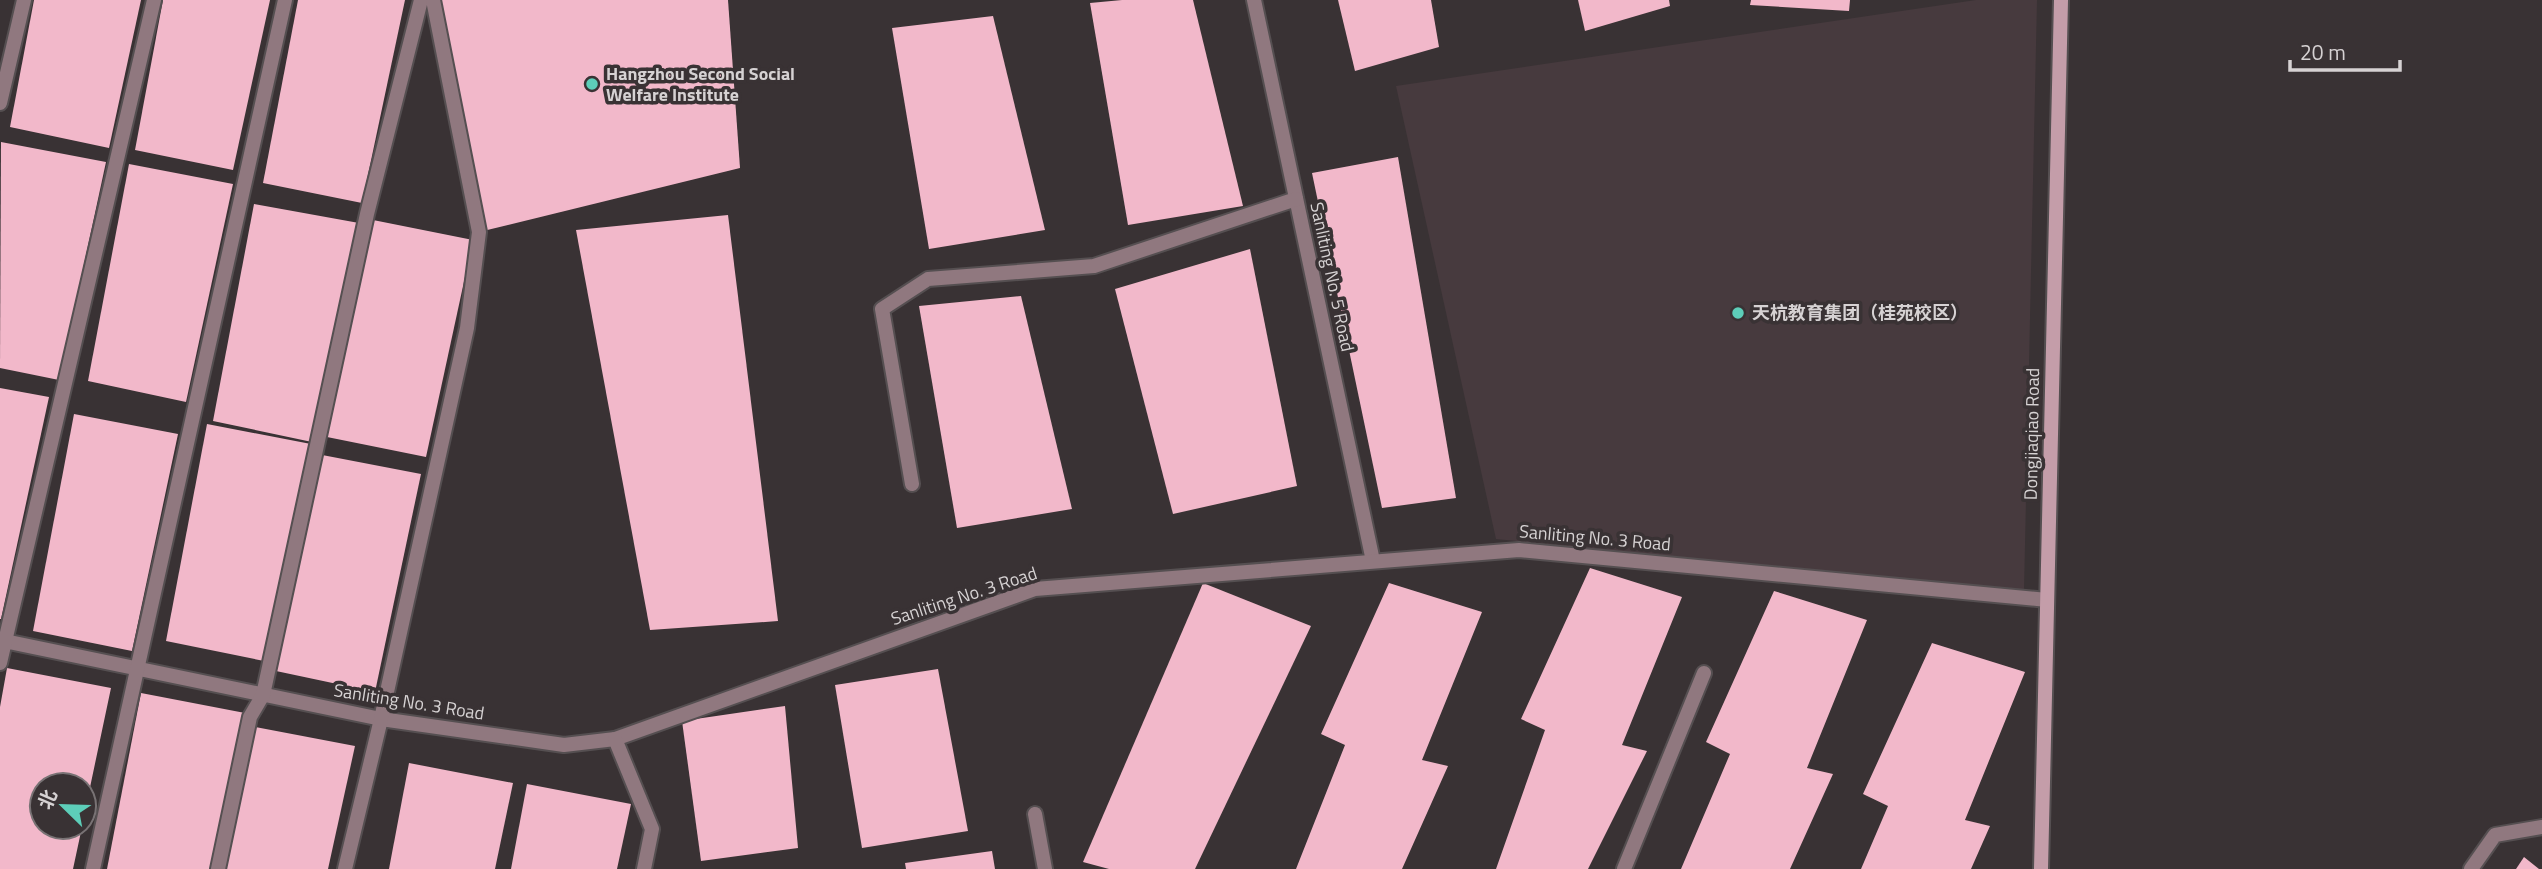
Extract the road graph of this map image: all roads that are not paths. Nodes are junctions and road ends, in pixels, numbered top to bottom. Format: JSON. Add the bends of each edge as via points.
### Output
{"nodes":[{"id":1,"x":24,"y":0,"type":"edge"},
{"id":2,"x":154,"y":0,"type":"edge"},
{"id":3,"x":285,"y":0,"type":"edge"},
{"id":4,"x":421,"y":0,"type":"edge"},
{"id":5,"x":433,"y":0,"type":"edge"},
{"id":6,"x":1254,"y":0,"type":"edge"},
{"id":7,"x":2061,"y":0,"type":"edge"},
{"id":8,"x":0,"y":103,"type":"edge"},
{"id":9,"x":1296,"y":199,"type":"junction"},
{"id":10,"x":912,"y":484,"type":"dead end"},
{"id":11,"x":1373,"y":561,"type":"junction"},
{"id":12,"x":2047,"y":600,"type":"junction"},
{"id":13,"x":2,"y":641,"type":"edge"},
{"id":14,"x":0,"y":663,"type":"edge"},
{"id":15,"x":137,"y":669,"type":"junction"},
{"id":16,"x":1704,"y":673,"type":"dead end"},
{"id":17,"x":262,"y":695,"type":"junction"},
{"id":18,"x":381,"y":719,"type":"junction"},
{"id":19,"x":615,"y":739,"type":"junction"},
{"id":20,"x":1035,"y":814,"type":"dead end"},
{"id":21,"x":2542,"y":827,"type":"edge"},
{"id":22,"x":93,"y":869,"type":"edge"},
{"id":23,"x":218,"y":869,"type":"edge"},
{"id":24,"x":345,"y":869,"type":"edge"},
{"id":25,"x":644,"y":869,"type":"edge"},
{"id":26,"x":1045,"y":869,"type":"edge"},
{"id":27,"x":1624,"y":869,"type":"edge"},
{"id":28,"x":2041,"y":869,"type":"edge"},
{"id":29,"x":2471,"y":869,"type":"edge"}],
"edges":[{"from":1,"to":8,"type":"street"},
{"from":2,"to":13,"type":"street"},
{"from":3,"to":15,"type":"street"},
{"from":4,"to":17,"type":"street","via":[[368,214]]},
{"from":5,"to":18,"type":"street","via":[[480,232],[467,328]]},
{"from":6,"to":9,"type":"street","name":"Sanliting No. 5 Road"},
{"from":7,"to":12,"type":"street","name":"Dongjiaqiao Road"},
{"from":9,"to":10,"type":"street","via":[[1094,266],[928,279],[882,309]]},
{"from":9,"to":11,"type":"street","name":"Sanliting No. 5 Road"},
{"from":11,"to":12,"type":"street","name":"Sanliting No. 3 Road","via":[[1519,550]]},
{"from":11,"to":19,"type":"street","name":"Sanliting No. 3 Road","via":[[1035,589]]},
{"from":12,"to":28,"type":"street","name":"Dongjiaqiao Road"},
{"from":13,"to":14,"type":"street"},
{"from":13,"to":15,"type":"street","name":"Sanliting No. 3 Road"},
{"from":15,"to":17,"type":"street","name":"Sanliting No. 3 Road"},
{"from":15,"to":22,"type":"street"},
{"from":16,"to":27,"type":"street"},
{"from":17,"to":18,"type":"street","name":"Sanliting No. 3 Road"},
{"from":17,"to":23,"type":"street","via":[[250,717]]},
{"from":18,"to":19,"type":"street","name":"Sanliting No. 3 Road","via":[[564,745]]},
{"from":18,"to":24,"type":"street"},
{"from":19,"to":25,"type":"street","via":[[652,829]]},
{"from":20,"to":26,"type":"street"},
{"from":21,"to":29,"type":"street","via":[[2495,835]]}]}
